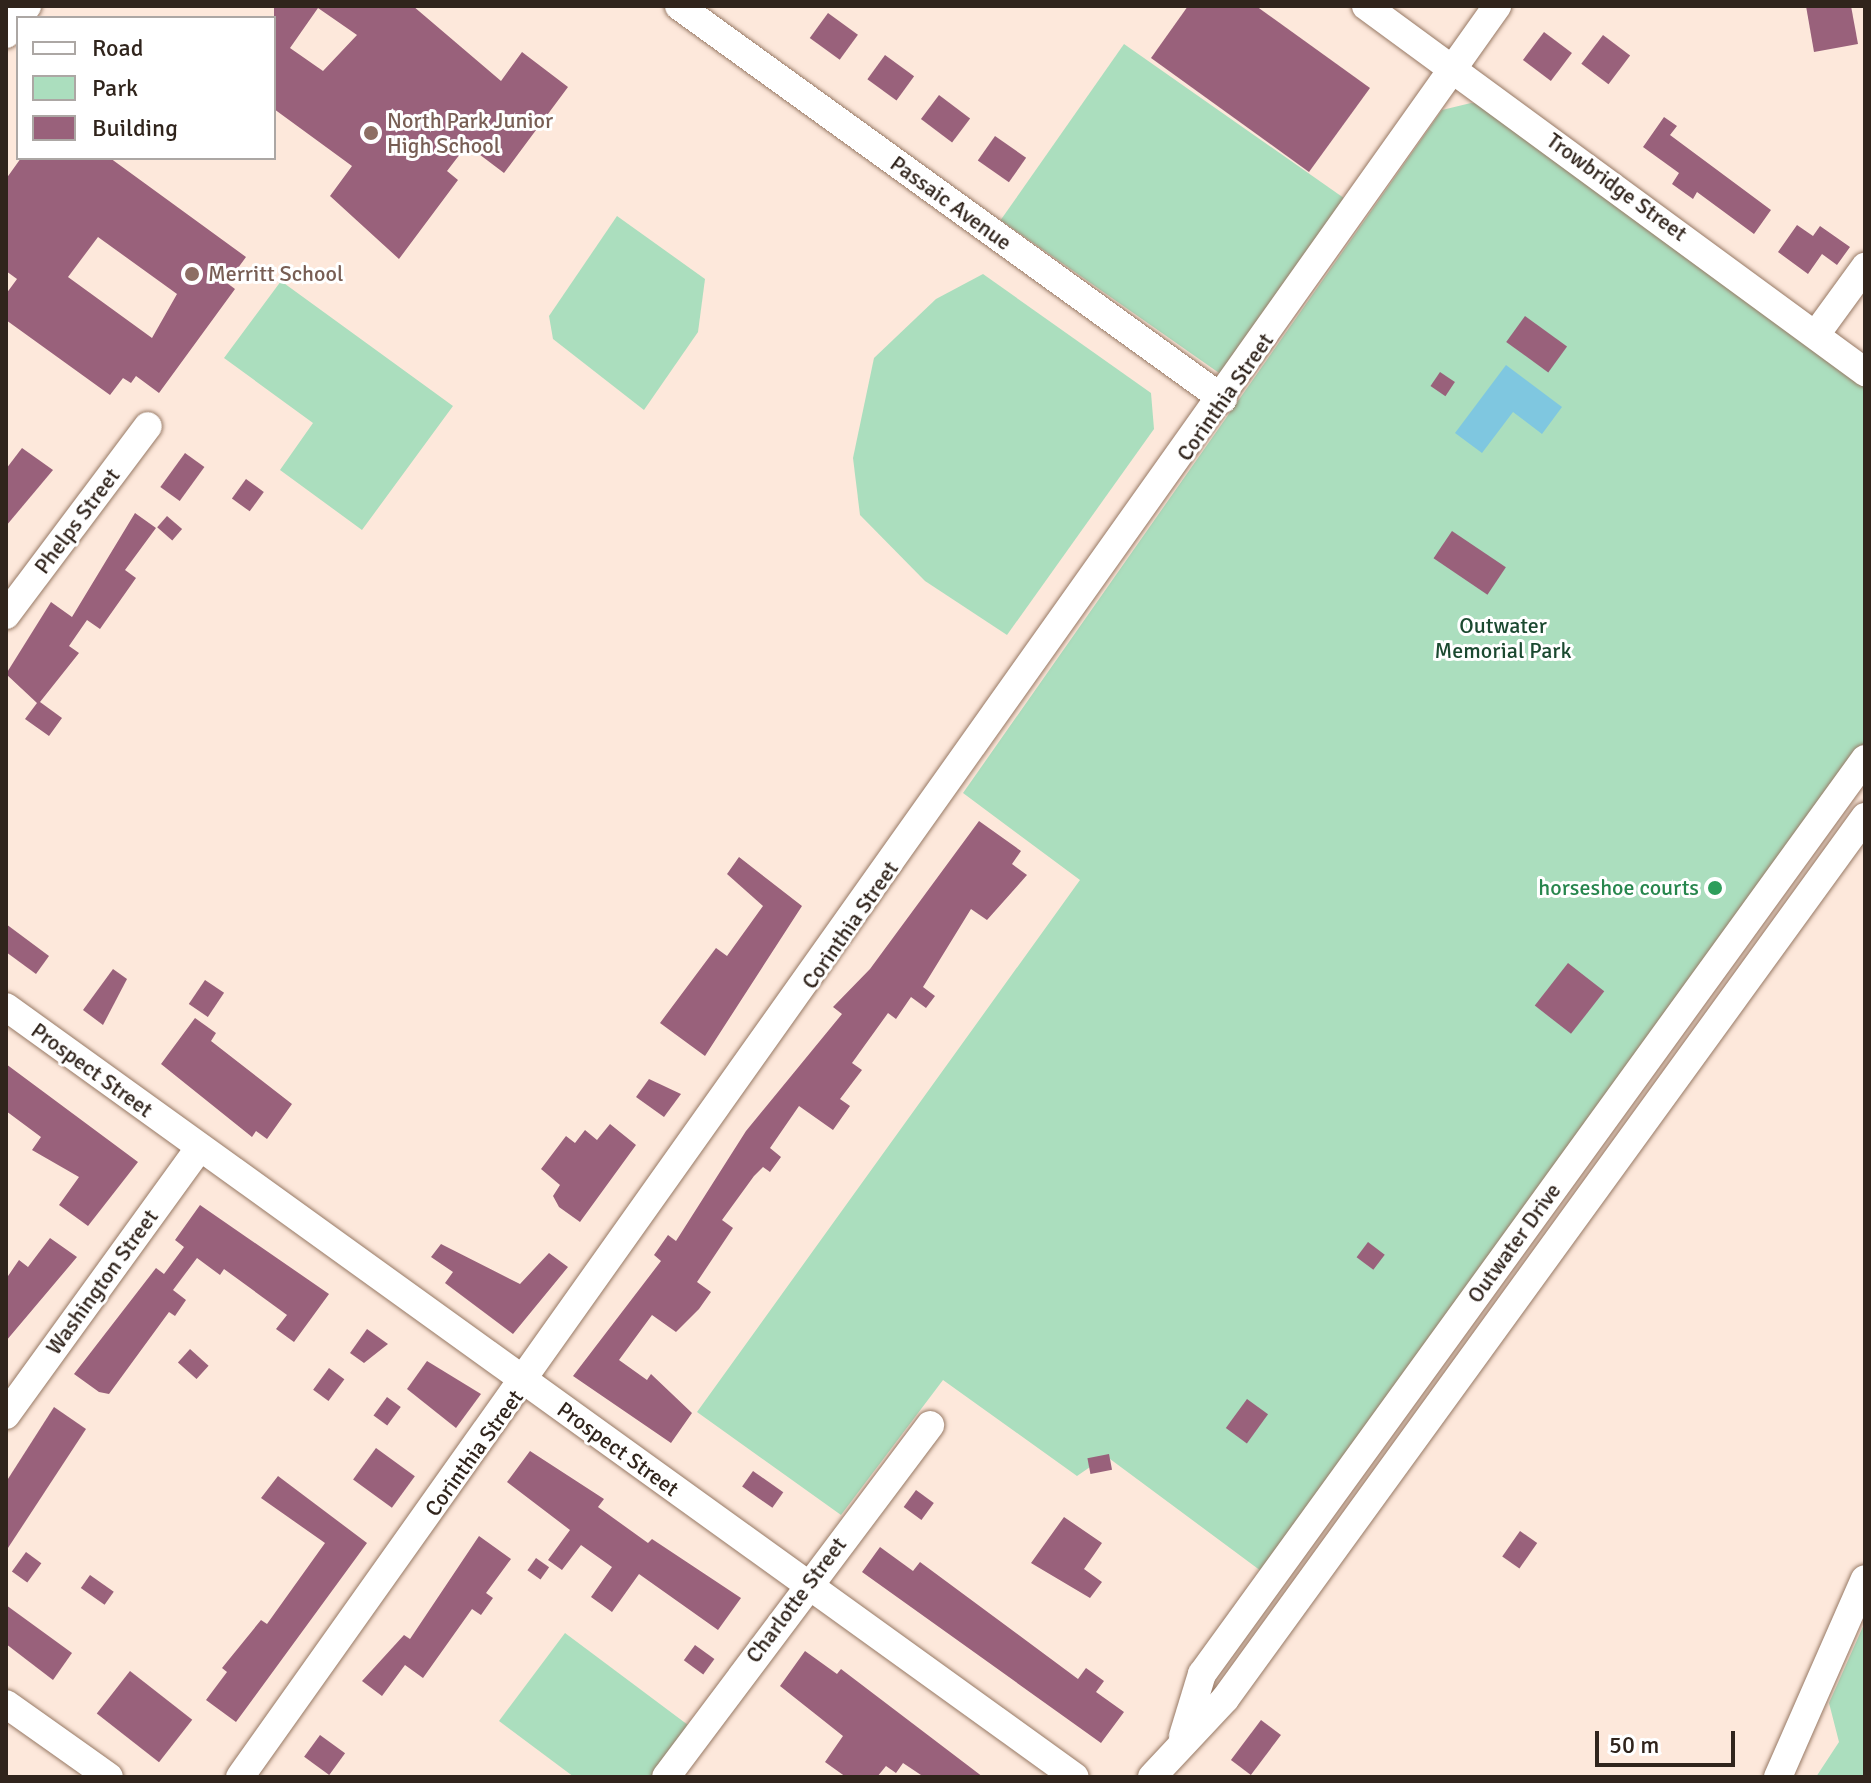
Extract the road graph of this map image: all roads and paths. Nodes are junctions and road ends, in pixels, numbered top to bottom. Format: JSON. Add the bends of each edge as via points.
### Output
{"nodes":[{"id":1,"x":679,"y":6,"type":"edge"},
{"id":2,"x":1366,"y":6,"type":"edge"},
{"id":3,"x":1497,"y":6,"type":"edge"},
{"id":4,"x":1456,"y":70,"type":"junction"},
{"id":5,"x":1865,"y":267,"type":"edge"},
{"id":6,"x":1817,"y":333,"type":"junction"},
{"id":7,"x":1865,"y":372,"type":"edge"},
{"id":8,"x":1223,"y":399,"type":"junction"},
{"id":9,"x":148,"y":426,"type":"dead end"},
{"id":10,"x":6,"y":615,"type":"edge"},
{"id":11,"x":1865,"y":759,"type":"edge"},
{"id":12,"x":1865,"y":817,"type":"edge"},
{"id":13,"x":6,"y":1007,"type":"edge"},
{"id":14,"x":199,"y":1148,"type":"junction"},
{"id":15,"x":525,"y":1383,"type":"junction"},
{"id":16,"x":6,"y":1415,"type":"edge"},
{"id":17,"x":930,"y":1425,"type":"dead end"},
{"id":18,"x":1865,"y":1579,"type":"edge"},
{"id":19,"x":806,"y":1584,"type":"junction"},
{"id":20,"x":6,"y":1704,"type":"edge"},
{"id":21,"x":1183,"y":1736,"type":"junction"},
{"id":22,"x":109,"y":1777,"type":"edge"},
{"id":23,"x":240,"y":1777,"type":"edge"},
{"id":24,"x":666,"y":1777,"type":"edge"},
{"id":25,"x":1075,"y":1777,"type":"edge"},
{"id":26,"x":1152,"y":1777,"type":"edge"},
{"id":27,"x":1778,"y":1777,"type":"edge"}],
"edges":[{"from":1,"to":8,"type":"street","name":"Passaic Avenue"},
{"from":2,"to":4,"type":"street","name":"Trowbridge Street"},
{"from":3,"to":4,"type":"street","name":"Corinthia Street"},
{"from":4,"to":6,"type":"street","name":"Trowbridge Street"},
{"from":4,"to":8,"type":"street","name":"Corinthia Street"},
{"from":5,"to":6,"type":"street"},
{"from":6,"to":7,"type":"street","name":"Trowbridge Street"},
{"from":8,"to":15,"type":"street","name":"Corinthia Street"},
{"from":9,"to":10,"type":"street","name":"Phelps Street"},
{"from":11,"to":21,"type":"street","name":"Outwater Drive","via":[[1202,1674]]},
{"from":12,"to":21,"type":"street","name":"Outwater Drive","via":[[1225,1699]]},
{"from":13,"to":14,"type":"street","name":"Prospect Street"},
{"from":14,"to":15,"type":"street","name":"Prospect Street"},
{"from":14,"to":16,"type":"street","name":"Washington Street"},
{"from":15,"to":19,"type":"street","name":"Prospect Street"},
{"from":15,"to":23,"type":"street","name":"Corinthia Street"},
{"from":17,"to":19,"type":"street","name":"Charlotte Street"},
{"from":18,"to":27,"type":"street"},
{"from":19,"to":24,"type":"street","name":"Charlotte Street"},
{"from":19,"to":25,"type":"street","name":"Prospect Street"},
{"from":20,"to":22,"type":"street"},
{"from":21,"to":26,"type":"street","name":"Outwater Drive"}]}
